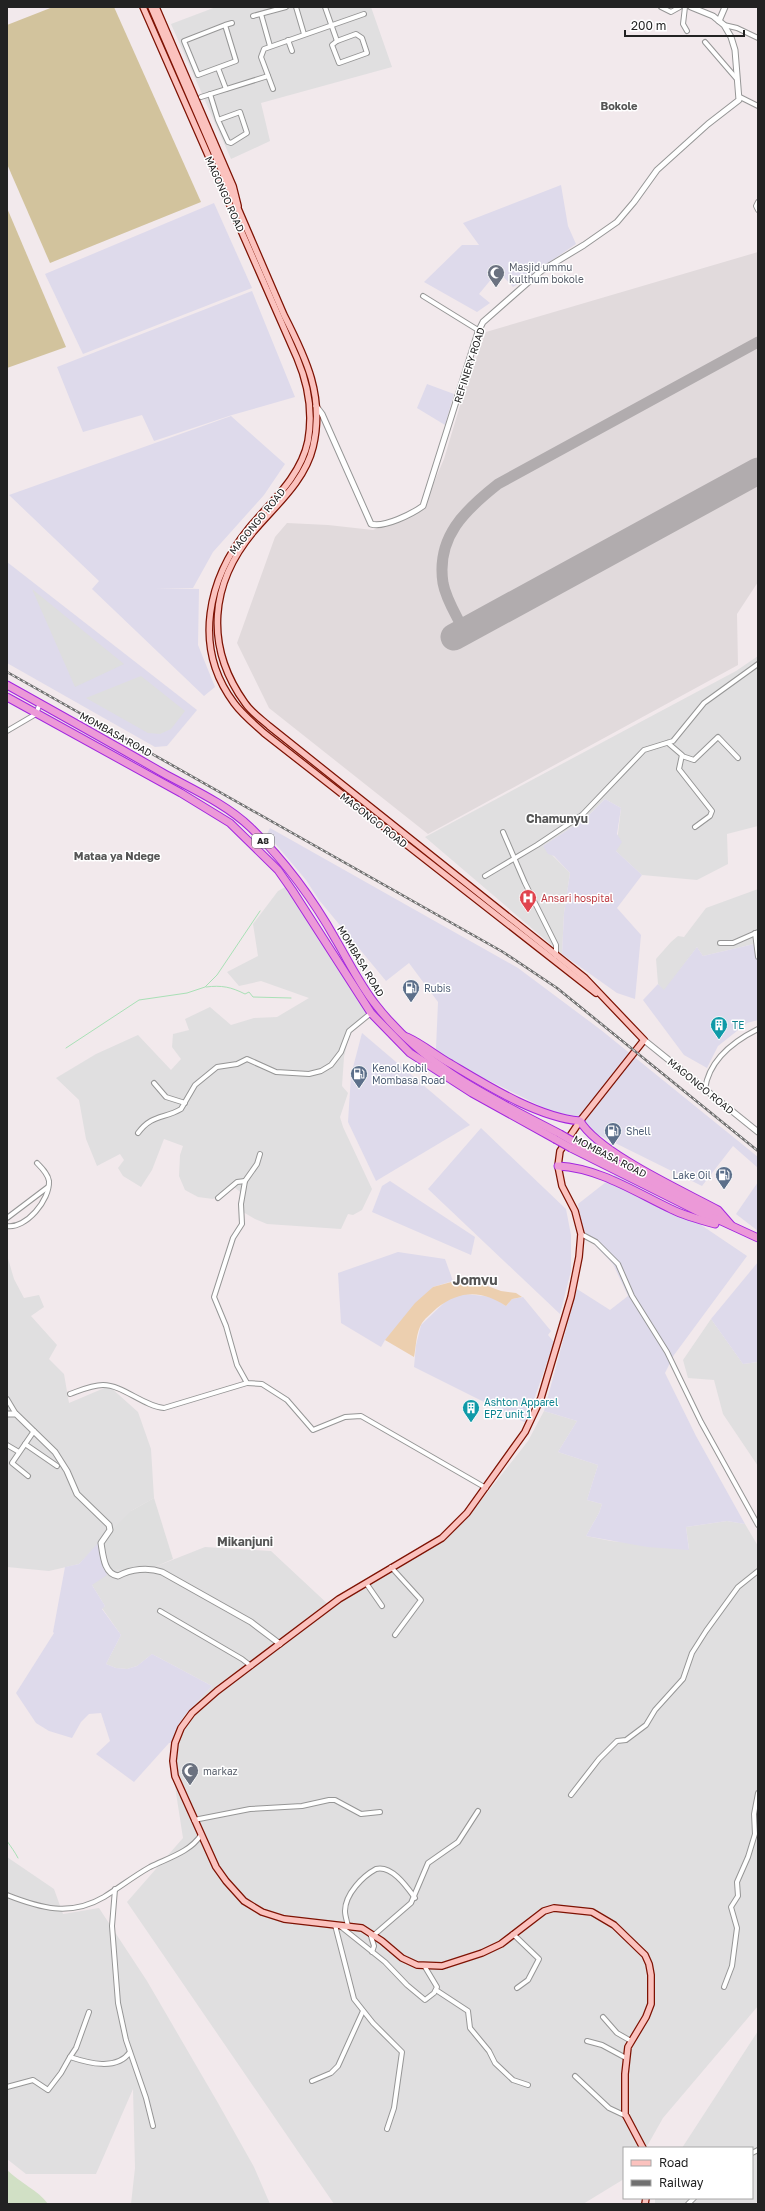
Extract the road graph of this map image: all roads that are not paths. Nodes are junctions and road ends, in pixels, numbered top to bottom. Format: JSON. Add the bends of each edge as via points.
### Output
{"nodes":[{"id":1,"x":143,"y":7,"type":"edge"},
{"id":2,"x":150,"y":7,"type":"edge"},
{"id":3,"x":156,"y":7,"type":"edge"},
{"id":4,"x":286,"y":7,"type":"edge"},
{"id":5,"x":296,"y":7,"type":"edge"},
{"id":6,"x":326,"y":7,"type":"edge"},
{"id":7,"x":661,"y":7,"type":"edge"},
{"id":8,"x":680,"y":7,"type":"edge"},
{"id":9,"x":685,"y":7,"type":"edge"},
{"id":10,"x":691,"y":7,"type":"edge"},
{"id":11,"x":725,"y":7,"type":"edge"},
{"id":12,"x":261,"y":14,"type":"junction"},
{"id":13,"x":364,"y":14,"type":"dead end"},
{"id":14,"x":253,"y":16,"type":"dead end"},
{"id":15,"x":719,"y":21,"type":"junction"},
{"id":16,"x":232,"y":23,"type":"dead end"},
{"id":17,"x":225,"y":25,"type":"junction"},
{"id":18,"x":332,"y":25,"type":"junction"},
{"id":19,"x":724,"y":26,"type":"junction"},
{"id":20,"x":687,"y":31,"type":"dead end"},
{"id":21,"x":304,"y":34,"type":"junction"},
{"id":22,"x":758,"y":38,"type":"edge"},
{"id":23,"x":288,"y":40,"type":"junction"},
{"id":24,"x":337,"y":41,"type":"junction"},
{"id":25,"x":705,"y":42,"type":"dead end"},
{"id":26,"x":270,"y":46,"type":"junction"},
{"id":27,"x":292,"y":51,"type":"dead end"},
{"id":28,"x":218,"y":68,"type":"junction"},
{"id":29,"x":268,"y":76,"type":"junction"},
{"id":30,"x":736,"y":78,"type":"junction"},
{"id":31,"x":226,"y":89,"type":"junction"},
{"id":32,"x":273,"y":89,"type":"dead end"},
{"id":33,"x":210,"y":94,"type":"junction"},
{"id":34,"x":201,"y":97,"type":"dead end"},
{"id":35,"x":740,"y":97,"type":"junction"},
{"id":36,"x":758,"y":106,"type":"edge"},
{"id":37,"x":218,"y":120,"type":"junction"},
{"id":38,"x":758,"y":202,"type":"edge"},
{"id":39,"x":238,"y":210,"type":"junction"},
{"id":40,"x":758,"y":210,"type":"edge"},
{"id":41,"x":423,"y":296,"type":"dead end"},
{"id":42,"x":478,"y":330,"type":"junction"},
{"id":43,"x":316,"y":406,"type":"junction"},
{"id":44,"x":758,"y":664,"type":"edge"},
{"id":45,"x":7,"y":685,"type":"edge"},
{"id":46,"x":7,"y":697,"type":"edge"},
{"id":47,"x":40,"y":703,"type":"junction"},
{"id":48,"x":36,"y":714,"type":"junction"},
{"id":49,"x":269,"y":726,"type":"junction"},
{"id":50,"x":7,"y":731,"type":"edge"},
{"id":51,"x":264,"y":733,"type":"junction"},
{"id":52,"x":668,"y":743,"type":"junction"},
{"id":53,"x":682,"y":756,"type":"junction"},
{"id":54,"x":738,"y":758,"type":"dead end"},
{"id":55,"x":695,"y":827,"type":"dead end"},
{"id":56,"x":503,"y":832,"type":"dead end"},
{"id":57,"x":514,"y":859,"type":"junction"},
{"id":58,"x":485,"y":876,"type":"dead end"},
{"id":59,"x":756,"y":933,"type":"edge"},
{"id":60,"x":720,"y":943,"type":"dead end"},
{"id":61,"x":556,"y":956,"type":"junction"},
{"id":62,"x":758,"y":957,"type":"edge"},
{"id":63,"x":610,"y":1005,"type":"junction"},
{"id":64,"x":371,"y":1013,"type":"junction"},
{"id":65,"x":758,"y":1030,"type":"edge"},
{"id":66,"x":403,"y":1036,"type":"junction"},
{"id":67,"x":644,"y":1040,"type":"junction"},
{"id":68,"x":154,"y":1083,"type":"dead end"},
{"id":69,"x":704,"y":1089,"type":"junction"},
{"id":70,"x":185,"y":1103,"type":"junction"},
{"id":71,"x":499,"y":1105,"type":"junction"},
{"id":72,"x":580,"y":1121,"type":"junction"},
{"id":73,"x":758,"y":1132,"type":"edge"},
{"id":74,"x":138,"y":1133,"type":"dead end"},
{"id":75,"x":260,"y":1154,"type":"dead end"},
{"id":76,"x":37,"y":1163,"type":"dead end"},
{"id":77,"x":558,"y":1166,"type":"junction"},
{"id":78,"x":245,"y":1181,"type":"junction"},
{"id":79,"x":48,"y":1186,"type":"junction"},
{"id":80,"x":218,"y":1198,"type":"dead end"},
{"id":81,"x":7,"y":1218,"type":"edge"},
{"id":82,"x":731,"y":1225,"type":"junction"},
{"id":83,"x":7,"y":1226,"type":"edge"},
{"id":84,"x":581,"y":1234,"type":"junction"},
{"id":85,"x":758,"y":1238,"type":"edge"},
{"id":86,"x":247,"y":1383,"type":"junction"},
{"id":87,"x":70,"y":1394,"type":"dead end"},
{"id":88,"x":7,"y":1400,"type":"edge"},
{"id":89,"x":7,"y":1414,"type":"edge"},
{"id":90,"x":16,"y":1414,"type":"junction"},
{"id":91,"x":34,"y":1431,"type":"junction"},
{"id":92,"x":7,"y":1444,"type":"edge"},
{"id":93,"x":25,"y":1444,"type":"junction"},
{"id":94,"x":19,"y":1452,"type":"junction"},
{"id":95,"x":57,"y":1466,"type":"dead end"},
{"id":96,"x":28,"y":1476,"type":"dead end"},
{"id":97,"x":486,"y":1488,"type":"junction"},
{"id":98,"x":758,"y":1525,"type":"edge"},
{"id":99,"x":391,"y":1567,"type":"junction"},
{"id":100,"x":758,"y":1571,"type":"edge"},
{"id":101,"x":366,"y":1583,"type":"junction"},
{"id":102,"x":382,"y":1606,"type":"dead end"},
{"id":103,"x":160,"y":1611,"type":"dead end"},
{"id":104,"x":395,"y":1635,"type":"dead end"},
{"id":105,"x":280,"y":1644,"type":"junction"},
{"id":106,"x":251,"y":1666,"type":"junction"},
{"id":107,"x":758,"y":1793,"type":"edge"},
{"id":108,"x":571,"y":1795,"type":"dead end"},
{"id":109,"x":478,"y":1811,"type":"dead end"},
{"id":110,"x":380,"y":1812,"type":"dead end"},
{"id":111,"x":194,"y":1820,"type":"junction"},
{"id":112,"x":201,"y":1835,"type":"junction"},
{"id":113,"x":115,"y":1889,"type":"junction"},
{"id":114,"x":7,"y":1895,"type":"edge"},
{"id":115,"x":415,"y":1898,"type":"junction"},
{"id":116,"x":337,"y":1926,"type":"junction"},
{"id":117,"x":348,"y":1926,"type":"junction"},
{"id":118,"x":372,"y":1934,"type":"junction"},
{"id":119,"x":513,"y":1934,"type":"junction"},
{"id":120,"x":372,"y":1952,"type":"junction"},
{"id":121,"x":425,"y":1967,"type":"junction"},
{"id":122,"x":724,"y":1987,"type":"dead end"},
{"id":123,"x":517,"y":1988,"type":"dead end"},
{"id":124,"x":436,"y":1990,"type":"junction"},
{"id":125,"x":363,"y":2011,"type":"junction"},
{"id":126,"x":89,"y":2012,"type":"dead end"},
{"id":127,"x":603,"y":2017,"type":"dead end"},
{"id":128,"x":587,"y":2041,"type":"dead end"},
{"id":129,"x":631,"y":2041,"type":"junction"},
{"id":130,"x":130,"y":2052,"type":"junction"},
{"id":131,"x":70,"y":2056,"type":"junction"},
{"id":132,"x":626,"y":2058,"type":"junction"},
{"id":133,"x":575,"y":2076,"type":"dead end"},
{"id":134,"x":312,"y":2081,"type":"dead end"},
{"id":135,"x":528,"y":2085,"type":"dead end"},
{"id":136,"x":7,"y":2086,"type":"edge"},
{"id":137,"x":626,"y":2116,"type":"junction"},
{"id":138,"x":153,"y":2126,"type":"dead end"},
{"id":139,"x":387,"y":2129,"type":"dead end"},
{"id":140,"x":642,"y":2147,"type":"edge"}],
"edges":[{"from":1,"to":51,"type":"main road","name":"MAGONGO ROAD","via":[[297,358],[308,394],[308,442],[296,471],[280,494],[249,528],[226,561],[215,587],[210,608],[208,634],[218,676],[234,703]]},
{"from":2,"to":39,"type":"main road","name":"MAGONGO ROAD"},
{"from":3,"to":39,"type":"main road","via":[[233,186]]},
{"from":4,"to":12,"type":"street"},
{"from":5,"to":21,"type":"street"},
{"from":6,"to":18,"type":"street"},
{"from":7,"to":8,"type":"street","via":[[671,12]]},
{"from":9,"to":20,"type":"street","via":[[683,24]]},
{"from":10,"to":15,"type":"street","via":[[708,13]]},
{"from":11,"to":15,"type":"street"},
{"from":12,"to":14,"type":"street"},
{"from":12,"to":26,"type":"street"},
{"from":13,"to":18,"type":"street"},
{"from":15,"to":19,"type":"street"},
{"from":16,"to":17,"type":"street"},
{"from":17,"to":28,"type":"street","via":[[236,59]]},
{"from":17,"to":28,"type":"street","via":[[183,42],[198,75]]},
{"from":18,"to":21,"type":"street"},
{"from":18,"to":24,"type":"street"},
{"from":19,"to":22,"type":"street","via":[[737,28]]},
{"from":19,"to":30,"type":"street","via":[[733,41]]},
{"from":21,"to":23,"type":"street"},
{"from":23,"to":26,"type":"street"},
{"from":23,"to":27,"type":"street"},
{"from":24,"to":24,"type":"street","via":[[358,34],[367,53],[339,63],[332,47]]},
{"from":25,"to":30,"type":"street"},
{"from":26,"to":29,"type":"street","via":[[261,54]]},
{"from":28,"to":31,"type":"street"},
{"from":29,"to":31,"type":"street"},
{"from":29,"to":32,"type":"street"},
{"from":30,"to":35,"type":"street"},
{"from":31,"to":33,"type":"street"},
{"from":33,"to":34,"type":"street"},
{"from":33,"to":37,"type":"street"},
{"from":35,"to":36,"type":"street"},
{"from":35,"to":42,"type":"street","name":"REFINERY ROAD","via":[[736,104],[708,124],[658,170],[617,222],[541,271],[492,313]]},
{"from":37,"to":37,"type":"street","via":[[228,142],[231,143],[247,133],[240,112]]},
{"from":38,"to":40,"type":"street"},
{"from":39,"to":43,"type":"main road","name":"MAGONGO ROAD","via":[[304,355],[311,373]]},
{"from":41,"to":42,"type":"street"},
{"from":42,"to":43,"type":"street","name":"REFINERY ROAD","via":[[424,504],[397,520],[376,525],[370,522],[322,414]]},
{"from":43,"to":49,"type":"main road","name":"MAGONGO ROAD","via":[[314,439],[306,465],[284,497],[233,559],[223,581],[218,603],[216,622],[224,664],[245,704]]},
{"from":44,"to":52,"type":"street","via":[[704,703]]},
{"from":45,"to":47,"type":"highway","name":"MOMBASA ROAD","number":"A8"},
{"from":46,"to":48,"type":"highway","name":"MOMBASA ROAD","number":"A8"},
{"from":47,"to":48,"type":"street"},
{"from":47,"to":66,"type":"highway","name":"MOMBASA ROAD","number":"A8","via":[[208,798],[248,825],[296,878],[375,1004]]},
{"from":48,"to":50,"type":"street"},
{"from":48,"to":64,"type":"highway","name":"MOMBASA ROAD","number":"A8","via":[[181,793],[230,823],[269,862],[292,890]]},
{"from":49,"to":51,"type":"main road"},
{"from":49,"to":61,"type":"main road","name":"MAGONGO ROAD"},
{"from":51,"to":63,"type":"main road","name":"MAGONGO ROAD"},
{"from":52,"to":53,"type":"street"},
{"from":52,"to":57,"type":"street","via":[[646,748],[582,815]]},
{"from":53,"to":54,"type":"street","via":[[694,760],[718,737]]},
{"from":53,"to":55,"type":"street","via":[[680,770],[712,813]]},
{"from":56,"to":57,"type":"street"},
{"from":57,"to":58,"type":"street"},
{"from":57,"to":61,"type":"street","via":[[556,945]]},
{"from":59,"to":60,"type":"street","via":[[733,943]]},
{"from":59,"to":62,"type":"street"},
{"from":61,"to":63,"type":"main road","name":"MAGONGO ROAD","via":[[585,978]]},
{"from":63,"to":67,"type":"main road","name":"MAGONGO ROAD"},
{"from":64,"to":70,"type":"street","via":[[349,1031],[342,1052],[331,1065],[321,1071],[309,1074],[276,1072],[245,1060],[217,1067],[195,1085]]},
{"from":64,"to":71,"type":"highway","name":"MOMBASA ROAD","number":"A8","via":[[410,1053],[447,1077]]},
{"from":65,"to":69,"type":"street","via":[[721,1054]]},
{"from":66,"to":71,"type":"highway","name":"MOMBASA ROAD","number":"A8","via":[[440,1067]]},
{"from":66,"to":72,"type":"highway","via":[[427,1047],[450,1064],[518,1101],[568,1120]]},
{"from":67,"to":69,"type":"street","name":"MAGONGO ROAD"},
{"from":67,"to":72,"type":"main road"},
{"from":68,"to":70,"type":"street","via":[[166,1097]]},
{"from":69,"to":73,"type":"street","name":"MAGONGO ROAD"},
{"from":70,"to":74,"type":"street","via":[[179,1110],[148,1121]]},
{"from":71,"to":82,"type":"highway","name":"MOMBASA ROAD","bridge":true,"via":[[571,1148],[711,1218]]},
{"from":72,"to":77,"type":"main road","via":[[560,1151]]},
{"from":72,"to":82,"type":"highway","via":[[589,1133],[609,1149],[718,1210]]},
{"from":75,"to":78,"type":"street","via":[[257,1164]]},
{"from":76,"to":79,"type":"street","via":[[48,1176]]},
{"from":77,"to":82,"type":"highway","via":[[571,1166],[617,1182],[673,1210],[703,1220]]},
{"from":77,"to":84,"type":"main road","via":[[562,1186],[575,1211]]},
{"from":78,"to":80,"type":"street","via":[[237,1182]]},
{"from":78,"to":86,"type":"street","via":[[240,1204],[242,1224],[233,1238],[214,1297],[226,1326],[237,1365]]},
{"from":79,"to":81,"type":"street"},
{"from":79,"to":83,"type":"street","via":[[43,1201],[28,1218],[16,1226]]},
{"from":82,"to":85,"type":"highway","name":"MOMBASA ROAD"},
{"from":84,"to":97,"type":"main road","via":[[571,1297],[537,1409],[525,1432]]},
{"from":84,"to":98,"type":"street","via":[[596,1242],[618,1264],[632,1296],[667,1352],[701,1422]]},
{"from":86,"to":87,"type":"street","via":[[164,1408],[150,1405],[105,1385]]},
{"from":86,"to":97,"type":"street","via":[[262,1384],[287,1400],[313,1430],[345,1417],[361,1416]]},
{"from":88,"to":90,"type":"street"},
{"from":89,"to":90,"type":"street"},
{"from":90,"to":91,"type":"street"},
{"from":91,"to":93,"type":"street"},
{"from":91,"to":105,"type":"street","via":[[60,1459],[77,1494],[110,1528],[101,1544],[111,1574],[118,1576],[150,1569],[162,1572],[251,1622]]},
{"from":92,"to":94,"type":"street"},
{"from":93,"to":94,"type":"street"},
{"from":93,"to":95,"type":"street"},
{"from":94,"to":96,"type":"street","via":[[13,1465]]},
{"from":97,"to":99,"type":"main road","via":[[467,1513],[442,1538]]},
{"from":99,"to":101,"type":"main road"},
{"from":99,"to":104,"type":"street","via":[[421,1600]]},
{"from":100,"to":108,"type":"street","via":[[732,1595],[692,1653],[683,1679],[658,1705],[646,1725],[626,1740],[617,1741],[599,1759]]},
{"from":101,"to":102,"type":"street"},
{"from":101,"to":105,"type":"main road","via":[[332,1604]]},
{"from":103,"to":106,"type":"street"},
{"from":105,"to":106,"type":"main road"},
{"from":106,"to":111,"type":"main road","via":[[192,1713],[178,1736],[173,1755],[174,1769],[177,1783]]},
{"from":107,"to":122,"type":"street","via":[[754,1814],[755,1834],[737,1882],[738,1896],[731,1908],[737,1928],[732,1966]]},
{"from":109,"to":115,"type":"street","via":[[458,1842],[428,1863]]},
{"from":110,"to":111,"type":"street","via":[[361,1814],[335,1800],[329,1800],[302,1806],[250,1809]]},
{"from":111,"to":112,"type":"main road"},
{"from":112,"to":113,"type":"street","via":[[196,1843],[186,1850]]},
{"from":112,"to":116,"type":"main road","via":[[218,1871],[244,1901],[262,1912],[284,1920]]},
{"from":113,"to":114,"type":"street","via":[[91,1903],[62,1909],[38,1907]]},
{"from":113,"to":130,"type":"street","via":[[112,1946],[118,2003]]},
{"from":115,"to":117,"type":"street","via":[[396,1877],[384,1869],[376,1869],[350,1894],[345,1908]]},
{"from":115,"to":118,"type":"street","via":[[388,1926]]},
{"from":116,"to":117,"type":"main road"},
{"from":116,"to":120,"type":"street"},
{"from":116,"to":125,"type":"street","via":[[338,1940],[353,1994]]},
{"from":117,"to":118,"type":"main road","via":[[359,1927]]},
{"from":118,"to":120,"type":"street"},
{"from":118,"to":121,"type":"main road","via":[[407,1961]]},
{"from":119,"to":121,"type":"main road","via":[[482,1954],[448,1965]]},
{"from":119,"to":123,"type":"street","via":[[539,1959],[528,1980]]},
{"from":119,"to":129,"type":"main road","via":[[544,1912],[560,1908],[597,1914],[618,1928],[645,1955],[651,1975],[651,2004]]},
{"from":120,"to":124,"type":"street","via":[[421,1998],[427,1999]]},
{"from":121,"to":124,"type":"street","via":[[437,1985]]},
{"from":124,"to":135,"type":"street","via":[[468,2011],[470,2028],[495,2063],[513,2080]]},
{"from":125,"to":134,"type":"street","via":[[338,2066],[331,2073]]},
{"from":125,"to":139,"type":"street","via":[[402,2052],[394,2108]]},
{"from":126,"to":131,"type":"street","via":[[76,2048]]},
{"from":127,"to":129,"type":"street","via":[[617,2032]]},
{"from":128,"to":132,"type":"street","via":[[602,2045]]},
{"from":129,"to":132,"type":"main road"},
{"from":130,"to":131,"type":"street","via":[[124,2059],[109,2064],[80,2061]]},
{"from":130,"to":138,"type":"street"},
{"from":131,"to":136,"type":"street","via":[[50,2090],[46,2090],[33,2080]]},
{"from":132,"to":137,"type":"main road"},
{"from":133,"to":137,"type":"street","via":[[609,2108]]},
{"from":137,"to":140,"type":"main road"}]}
